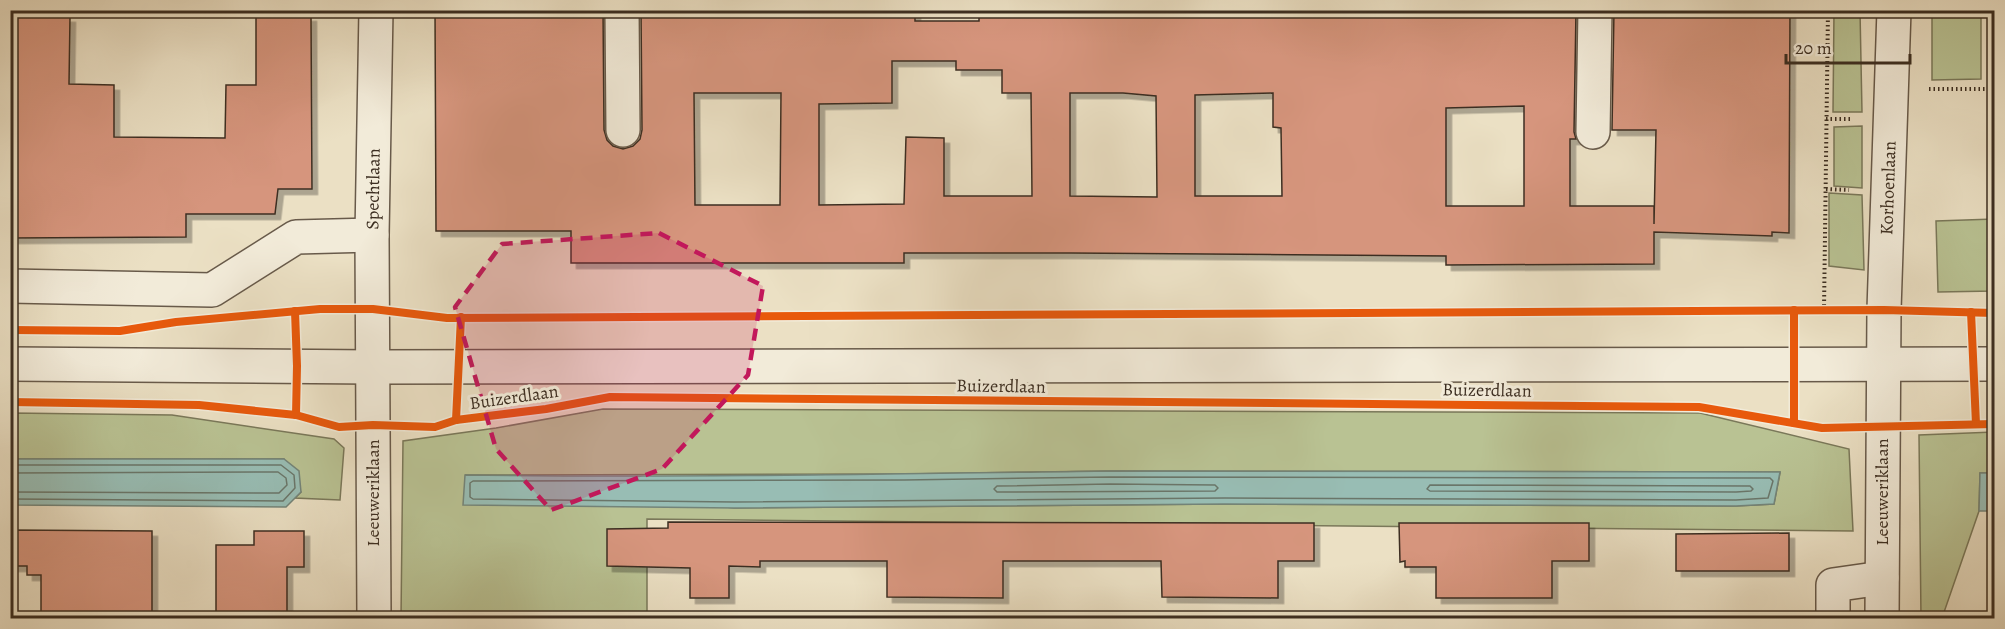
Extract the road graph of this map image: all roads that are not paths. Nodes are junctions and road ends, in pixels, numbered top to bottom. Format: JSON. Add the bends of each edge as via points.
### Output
{"nodes":[{"id":1,"x":376,"y":10,"type":"edge"},
{"id":2,"x":622,"y":10,"type":"edge"},
{"id":3,"x":1595,"y":10,"type":"edge"},
{"id":4,"x":1894,"y":10,"type":"edge"},
{"id":5,"x":622,"y":130,"type":"dead end"},
{"id":6,"x":1593,"y":132,"type":"dead end"},
{"id":7,"x":372,"y":235,"type":"junction"},
{"id":8,"x":10,"y":286,"type":"edge"},
{"id":9,"x":10,"y":364,"type":"edge"},
{"id":10,"x":1995,"y":364,"type":"edge"},
{"id":11,"x":1884,"y":366,"type":"junction"},
{"id":12,"x":373,"y":367,"type":"junction"},
{"id":13,"x":1882,"y":578,"type":"junction"},
{"id":14,"x":374,"y":618,"type":"edge"},
{"id":15,"x":1833,"y":618,"type":"edge"},
{"id":16,"x":1882,"y":618,"type":"edge"}],
"edges":[{"from":1,"to":7,"type":"street","name":"Spechtlaan"},
{"from":2,"to":5,"type":"street"},
{"from":3,"to":6,"type":"street"},
{"from":4,"to":11,"type":"street","name":"Korhoenlaan"},
{"from":7,"to":8,"type":"street","via":[[296,237],[212,290]]},
{"from":7,"to":12,"type":"street","name":"Spechtlaan"},
{"from":9,"to":12,"type":"street","name":"Buizerdlaan"},
{"from":10,"to":11,"type":"street","name":"Buizerdlaan"},
{"from":11,"to":12,"type":"street","name":"Buizerdlaan"},
{"from":11,"to":13,"type":"street","name":"Leeuweriklaan"},
{"from":12,"to":14,"type":"street","name":"Leeuweriklaan"},
{"from":13,"to":15,"type":"street","via":[[1833,585]]},
{"from":13,"to":16,"type":"street","name":"Leeuweriklaan"}]}
